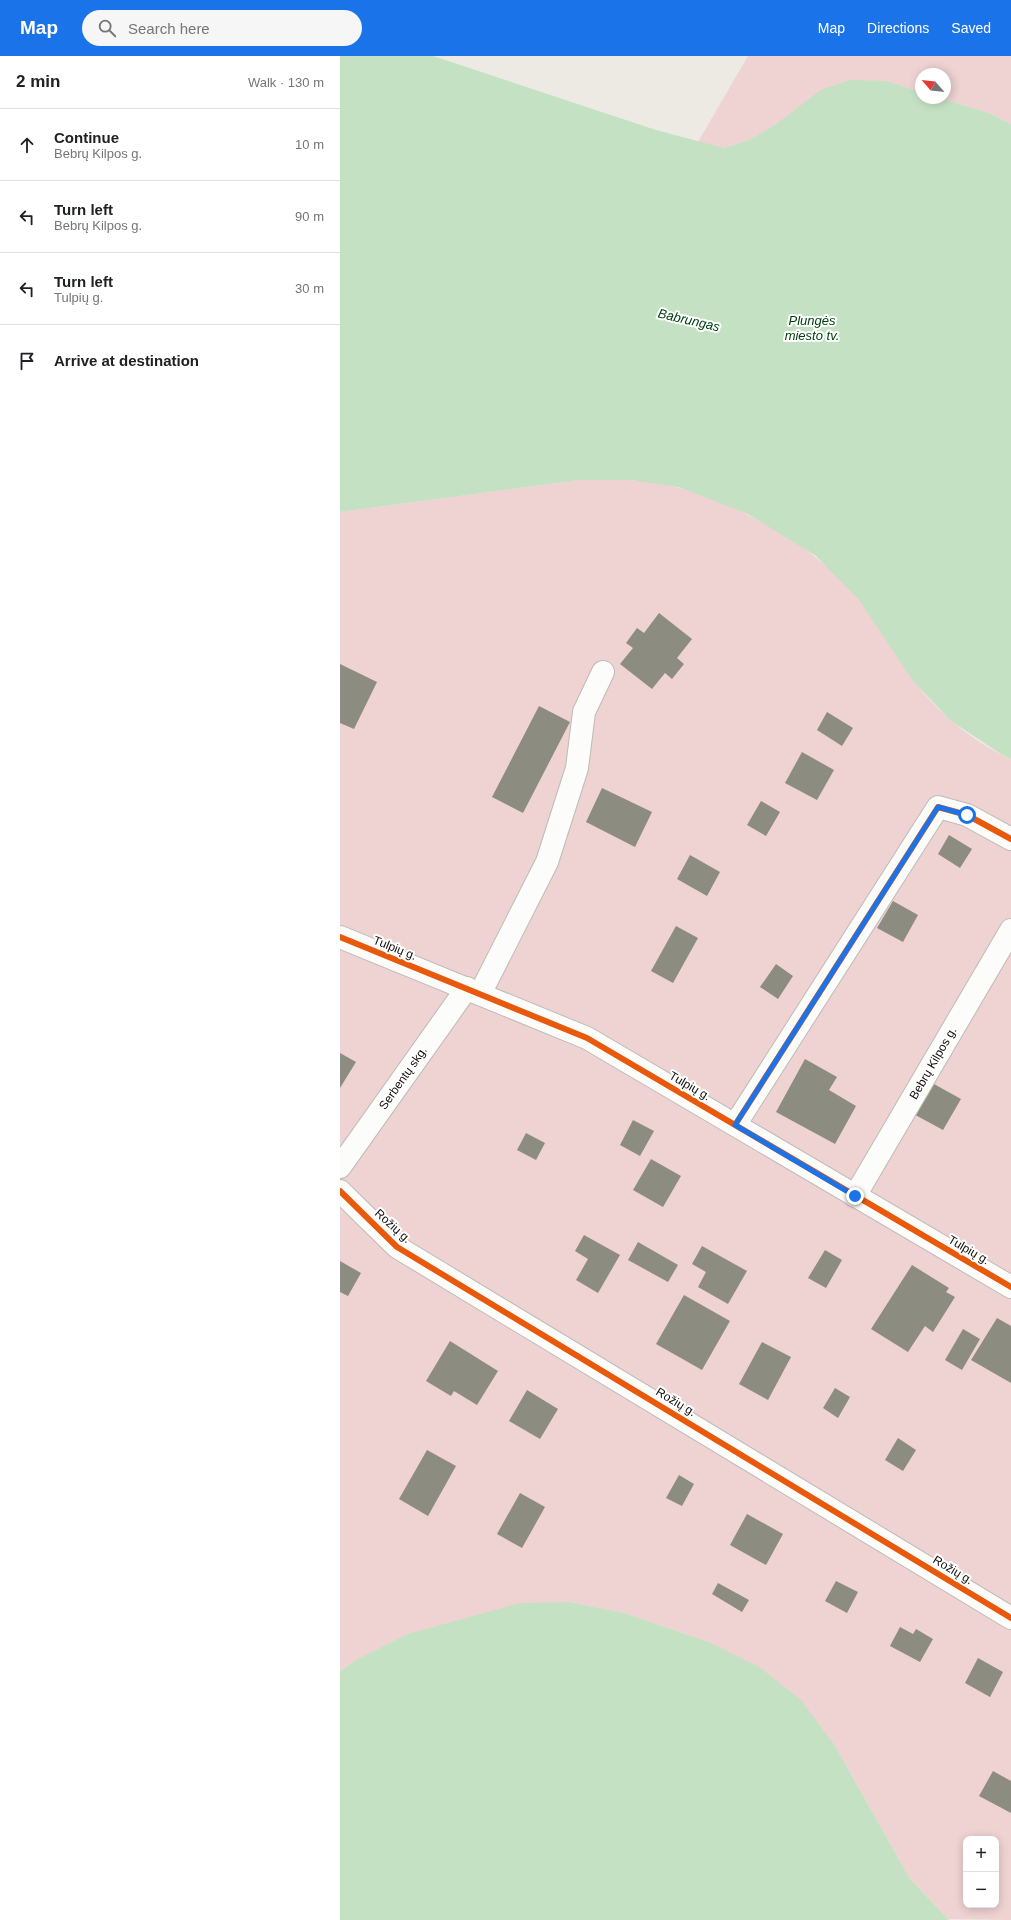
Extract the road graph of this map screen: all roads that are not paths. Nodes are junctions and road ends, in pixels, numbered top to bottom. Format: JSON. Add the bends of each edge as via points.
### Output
{"nodes":[{"id":1,"x":603,"y":672,"type":"dead end"},
{"id":2,"x":1011,"y":840,"type":"edge"},
{"id":3,"x":1011,"y":930,"type":"edge"},
{"id":4,"x":340,"y":937,"type":"edge"},
{"id":5,"x":473,"y":991,"type":"junction"},
{"id":6,"x":735,"y":1125,"type":"junction"},
{"id":7,"x":340,"y":1167,"type":"edge"},
{"id":8,"x":340,"y":1191,"type":"edge"},
{"id":9,"x":855,"y":1196,"type":"junction"},
{"id":10,"x":1011,"y":1287,"type":"edge"},
{"id":11,"x":1011,"y":1618,"type":"edge"}],
"edges":[{"from":1,"to":5,"type":"street","name":"Serbentų skg.","via":[[584,712],[577,768],[547,862]]},
{"from":2,"to":6,"type":"street","via":[[967,815],[938,807]]},
{"from":3,"to":9,"type":"street","name":"Bebrų Kilpos g."},
{"from":4,"to":5,"type":"street","name":"Tulpių g."},
{"from":5,"to":6,"type":"street","name":"Tulpių g.","via":[[587,1038]]},
{"from":5,"to":7,"type":"street","name":"Serbentų skg."},
{"from":6,"to":9,"type":"street","name":"Tulpių g."},
{"from":8,"to":11,"type":"street","name":"Rožių g.","via":[[397,1247]]},
{"from":9,"to":10,"type":"street","name":"Tulpių g."}]}
